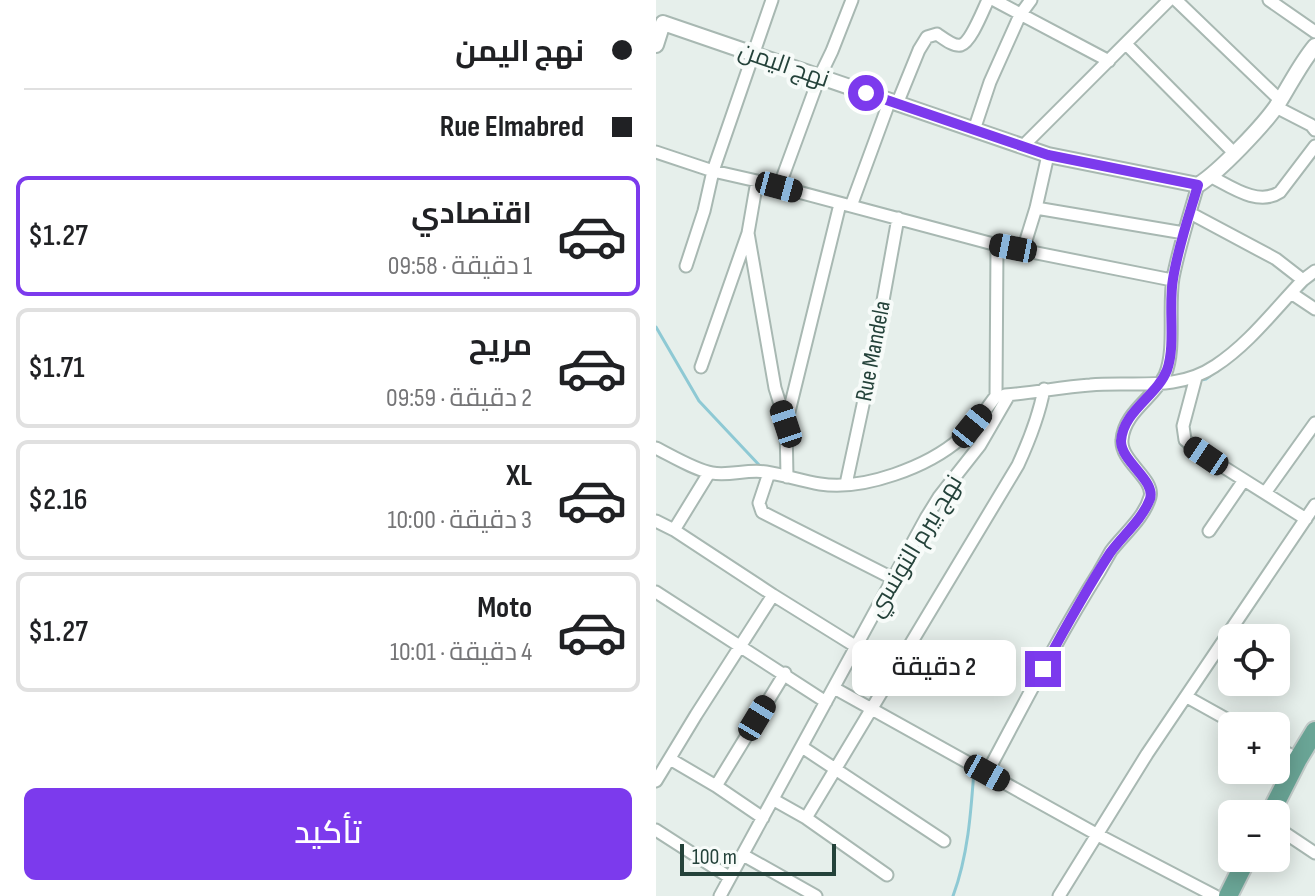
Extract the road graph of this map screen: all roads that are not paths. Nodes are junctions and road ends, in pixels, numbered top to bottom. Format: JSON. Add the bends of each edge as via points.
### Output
{"nodes":[{"id":1,"x":772,"y":0,"type":"edge"},
{"id":2,"x":852,"y":0,"type":"edge"},
{"id":3,"x":991,"y":0,"type":"edge"},
{"id":4,"x":1031,"y":0,"type":"edge"},
{"id":5,"x":1169,"y":0,"type":"edge"},
{"id":6,"x":1176,"y":0,"type":"edge"},
{"id":7,"x":1269,"y":0,"type":"edge"},
{"id":8,"x":1020,"y":15,"type":"junction"},
{"id":9,"x":659,"y":22,"type":"edge"},
{"id":10,"x":1315,"y":32,"type":"edge"},
{"id":11,"x":1126,"y":44,"type":"junction"},
{"id":12,"x":656,"y":45,"type":"edge"},
{"id":13,"x":1315,"y":46,"type":"edge"},
{"id":14,"x":753,"y":54,"type":"junction"},
{"id":15,"x":1109,"y":61,"type":"junction"},
{"id":16,"x":819,"y":78,"type":"junction"},
{"id":17,"x":894,"y":102,"type":"junction"},
{"id":18,"x":1278,"y":103,"type":"junction"},
{"id":19,"x":974,"y":130,"type":"junction"},
{"id":20,"x":1315,"y":130,"type":"edge"},
{"id":21,"x":1023,"y":146,"type":"junction"},
{"id":22,"x":1315,"y":146,"type":"edge"},
{"id":23,"x":656,"y":152,"type":"edge"},
{"id":24,"x":1234,"y":153,"type":"junction"},
{"id":25,"x":1048,"y":155,"type":"junction"},
{"id":26,"x":713,"y":171,"type":"junction"},
{"id":27,"x":1204,"y":180,"type":"junction"},
{"id":28,"x":757,"y":181,"type":"junction"},
{"id":29,"x":779,"y":187,"type":"junction"},
{"id":30,"x":846,"y":205,"type":"junction"},
{"id":31,"x":1036,"y":208,"type":"junction"},
{"id":32,"x":1190,"y":213,"type":"junction"},
{"id":33,"x":898,"y":218,"type":"junction"},
{"id":34,"x":748,"y":233,"type":"junction"},
{"id":35,"x":1184,"y":233,"type":"junction"},
{"id":36,"x":997,"y":245,"type":"junction"},
{"id":37,"x":1023,"y":250,"type":"junction"},
{"id":38,"x":686,"y":266,"type":"dead end"},
{"id":39,"x":1315,"y":271,"type":"edge"},
{"id":40,"x":1172,"y":280,"type":"junction"},
{"id":41,"x":1303,"y":280,"type":"junction"},
{"id":42,"x":1291,"y":293,"type":"junction"},
{"id":43,"x":1315,"y":309,"type":"edge"},
{"id":44,"x":701,"y":367,"type":"dead end"},
{"id":45,"x":1196,"y":377,"type":"junction"},
{"id":46,"x":1159,"y":385,"type":"junction"},
{"id":47,"x":1044,"y":389,"type":"junction"},
{"id":48,"x":1002,"y":395,"type":"junction"},
{"id":49,"x":1315,"y":423,"type":"edge"},
{"id":50,"x":786,"y":424,"type":"junction"},
{"id":51,"x":656,"y":448,"type":"edge"},
{"id":52,"x":709,"y":473,"type":"junction"},
{"id":53,"x":769,"y":473,"type":"junction"},
{"id":54,"x":787,"y":477,"type":"junction"},
{"id":55,"x":1244,"y":480,"type":"junction"},
{"id":56,"x":846,"y":484,"type":"junction"},
{"id":57,"x":1265,"y":493,"type":"junction"},
{"id":58,"x":1315,"y":505,"type":"edge"},
{"id":59,"x":1306,"y":519,"type":"junction"},
{"id":60,"x":656,"y":521,"type":"edge"},
{"id":61,"x":674,"y":530,"type":"junction"},
{"id":62,"x":1209,"y":531,"type":"dead end"},
{"id":63,"x":894,"y":579,"type":"junction"},
{"id":64,"x":660,"y":595,"type":"edge"},
{"id":65,"x":773,"y":595,"type":"junction"},
{"id":66,"x":656,"y":610,"type":"edge"},
{"id":67,"x":740,"y":646,"type":"junction"},
{"id":68,"x":855,"y":646,"type":"junction"},
{"id":69,"x":785,"y":673,"type":"junction"},
{"id":70,"x":834,"y":688,"type":"junction"},
{"id":71,"x":1187,"y":697,"type":"junction"},
{"id":72,"x":826,"y":702,"type":"junction"},
{"id":73,"x":870,"y":709,"type":"junction"},
{"id":74,"x":1218,"y":714,"type":"edge"},
{"id":75,"x":1315,"y":731,"type":"edge"},
{"id":76,"x":802,"y":747,"type":"junction"},
{"id":77,"x":1306,"y":754,"type":"edge"},
{"id":78,"x":670,"y":759,"type":"junction"},
{"id":79,"x":836,"y":768,"type":"junction"},
{"id":80,"x":987,"y":773,"type":"junction"},
{"id":81,"x":656,"y":781,"type":"edge"},
{"id":82,"x":716,"y":786,"type":"junction"},
{"id":83,"x":774,"y":800,"type":"junction"},
{"id":84,"x":1278,"y":800,"type":"edge"},
{"id":85,"x":763,"y":818,"type":"junction"},
{"id":86,"x":806,"y":818,"type":"junction"},
{"id":87,"x":656,"y":830,"type":"edge"},
{"id":88,"x":1098,"y":835,"type":"junction"},
{"id":89,"x":1290,"y":836,"type":"edge"},
{"id":90,"x":944,"y":841,"type":"dead end"},
{"id":91,"x":1315,"y":853,"type":"edge"},
{"id":92,"x":743,"y":855,"type":"junction"},
{"id":93,"x":1240,"y":872,"type":"edge"},
{"id":94,"x":887,"y":875,"type":"dead end"},
{"id":95,"x":729,"y":877,"type":"junction"},
{"id":96,"x":720,"y":896,"type":"edge"},
{"id":97,"x":816,"y":896,"type":"edge"},
{"id":98,"x":1059,"y":896,"type":"edge"},
{"id":99,"x":1215,"y":896,"type":"edge"},
{"id":100,"x":1228,"y":896,"type":"edge"}],
"edges":[{"from":1,"to":14,"type":"street"},
{"from":2,"to":16,"type":"street"},
{"from":3,"to":8,"type":"street"},
{"from":3,"to":17,"type":"street","via":[[962,45],[937,34],[927,37]]},
{"from":4,"to":8,"type":"street"},
{"from":5,"to":11,"type":"street"},
{"from":6,"to":18,"type":"street"},
{"from":7,"to":10,"type":"street"},
{"from":8,"to":15,"type":"street"},
{"from":8,"to":19,"type":"street"},
{"from":9,"to":12,"type":"street"},
{"from":9,"to":14,"type":"street","name":"نهج اليمن"},
{"from":11,"to":15,"type":"street"},
{"from":11,"to":24,"type":"street"},
{"from":13,"to":18,"type":"street"},
{"from":14,"to":16,"type":"street","name":"نهج اليمن"},
{"from":14,"to":26,"type":"street"},
{"from":15,"to":21,"type":"street"},
{"from":16,"to":17,"type":"street","name":"نهج اليمن"},
{"from":16,"to":29,"type":"street"},
{"from":17,"to":19,"type":"street","name":"نهج اليمن"},
{"from":17,"to":30,"type":"street"},
{"from":18,"to":20,"type":"street"},
{"from":18,"to":24,"type":"street"},
{"from":19,"to":21,"type":"street","name":"نهج اليمن"},
{"from":21,"to":25,"type":"street","name":"نهج اليمن"},
{"from":22,"to":27,"type":"street","via":[[1273,197],[1256,197]]},
{"from":23,"to":26,"type":"street"},
{"from":24,"to":27,"type":"street"},
{"from":25,"to":27,"type":"street","name":"نهج اليمن"},
{"from":25,"to":31,"type":"street"},
{"from":26,"to":28,"type":"street"},
{"from":26,"to":38,"type":"street"},
{"from":27,"to":32,"type":"street"},
{"from":28,"to":29,"type":"street"},
{"from":28,"to":34,"type":"street"},
{"from":29,"to":30,"type":"street"},
{"from":30,"to":33,"type":"street"},
{"from":30,"to":50,"type":"street"},
{"from":31,"to":35,"type":"street"},
{"from":31,"to":37,"type":"street"},
{"from":32,"to":35,"type":"street"},
{"from":32,"to":41,"type":"street","via":[[1276,259]]},
{"from":33,"to":36,"type":"street"},
{"from":33,"to":56,"type":"street","name":"Rue Mandela"},
{"from":34,"to":44,"type":"street"},
{"from":34,"to":50,"type":"street"},
{"from":35,"to":40,"type":"street"},
{"from":36,"to":37,"type":"street"},
{"from":36,"to":48,"type":"street"},
{"from":37,"to":40,"type":"street"},
{"from":39,"to":41,"type":"street"},
{"from":40,"to":46,"type":"street","via":[[1170,355]]},
{"from":41,"to":42,"type":"street"},
{"from":42,"to":43,"type":"street"},
{"from":42,"to":45,"type":"street","via":[[1232,353]]},
{"from":45,"to":46,"type":"street"},
{"from":45,"to":55,"type":"street","via":[[1183,426],[1185,440]]},
{"from":46,"to":47,"type":"street"},
{"from":46,"to":80,"type":"street","via":[[1135,410],[1121,442],[1150,498],[1071,617]]},
{"from":47,"to":48,"type":"street"},
{"from":47,"to":73,"type":"street","via":[[1018,465]]},
{"from":48,"to":56,"type":"street","via":[[949,447],[877,481]]},
{"from":48,"to":63,"type":"street","name":"نهج بيرم التونسي","via":[[980,445],[939,497]]},
{"from":49,"to":57,"type":"street"},
{"from":50,"to":54,"type":"street"},
{"from":51,"to":52,"type":"street"},
{"from":52,"to":53,"type":"street"},
{"from":52,"to":61,"type":"street"},
{"from":53,"to":54,"type":"street"},
{"from":53,"to":63,"type":"street","via":[[759,503],[762,512]]},
{"from":54,"to":56,"type":"street"},
{"from":55,"to":57,"type":"street"},
{"from":55,"to":62,"type":"street"},
{"from":57,"to":59,"type":"street"},
{"from":58,"to":59,"type":"street"},
{"from":59,"to":71,"type":"street"},
{"from":60,"to":61,"type":"street"},
{"from":61,"to":65,"type":"street"},
{"from":63,"to":68,"type":"street","name":"نهج بيرم التونسي"},
{"from":64,"to":66,"type":"street"},
{"from":64,"to":67,"type":"street"},
{"from":65,"to":67,"type":"street"},
{"from":65,"to":68,"type":"street"},
{"from":67,"to":69,"type":"street"},
{"from":67,"to":78,"type":"street"},
{"from":68,"to":70,"type":"street","name":"نهج بيرم التونسي"},
{"from":69,"to":72,"type":"street"},
{"from":69,"to":82,"type":"street"},
{"from":70,"to":72,"type":"street","name":"نهج بيرم التونسي"},
{"from":70,"to":73,"type":"street"},
{"from":71,"to":74,"type":"street"},
{"from":71,"to":88,"type":"street"},
{"from":72,"to":76,"type":"street","name":"نهج بيرم التونسي"},
{"from":73,"to":79,"type":"street"},
{"from":73,"to":80,"type":"street"},
{"from":75,"to":77,"type":"main road"},
{"from":76,"to":79,"type":"street"},
{"from":76,"to":83,"type":"street","name":"نهج بيرم التونسي"},
{"from":77,"to":84,"type":"main road"},
{"from":78,"to":81,"type":"street"},
{"from":78,"to":82,"type":"street"},
{"from":79,"to":86,"type":"street"},
{"from":79,"to":90,"type":"street"},
{"from":80,"to":88,"type":"street"},
{"from":82,"to":85,"type":"street"},
{"from":83,"to":85,"type":"street","name":"نهج بيرم التونسي"},
{"from":83,"to":86,"type":"street"},
{"from":85,"to":92,"type":"street","name":"نهج بيرم التونسي"},
{"from":86,"to":94,"type":"street"},
{"from":87,"to":95,"type":"street"},
{"from":88,"to":98,"type":"street"},
{"from":88,"to":99,"type":"street"},
{"from":89,"to":91,"type":"street"},
{"from":92,"to":95,"type":"street","name":"نهج بيرم التونسي"},
{"from":92,"to":97,"type":"street"},
{"from":93,"to":100,"type":"main road"},
{"from":95,"to":96,"type":"street","name":"نهج بيرم التونسي"}]}
